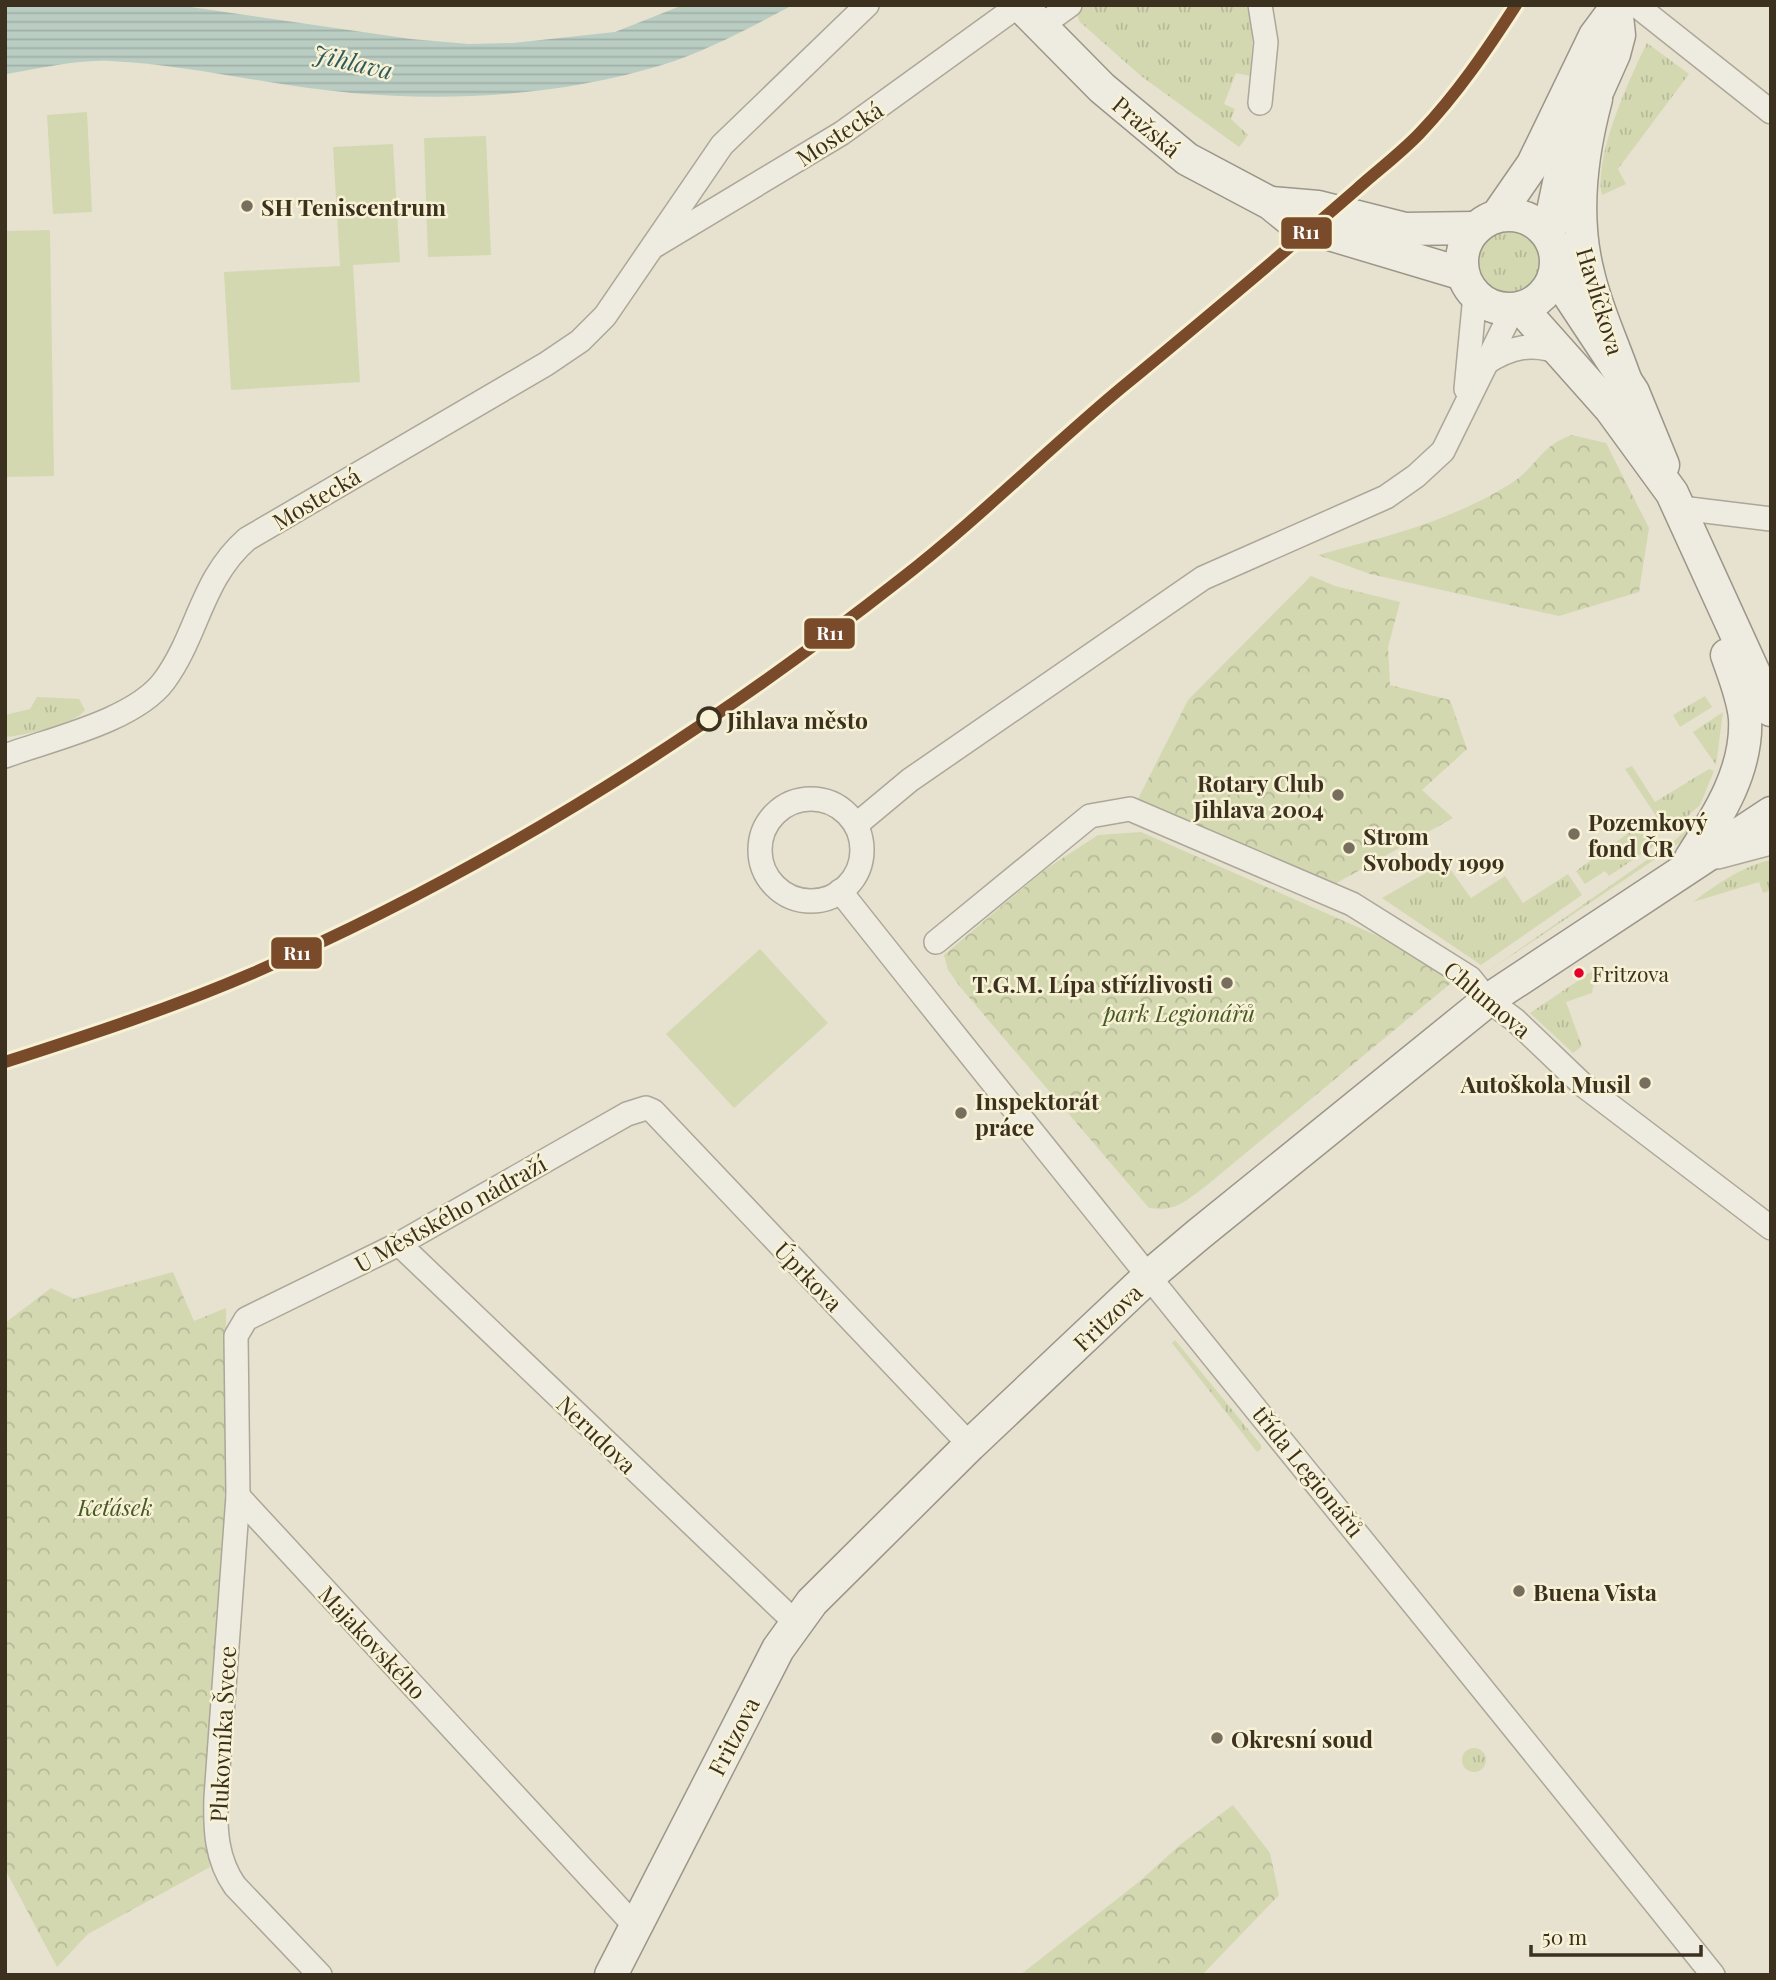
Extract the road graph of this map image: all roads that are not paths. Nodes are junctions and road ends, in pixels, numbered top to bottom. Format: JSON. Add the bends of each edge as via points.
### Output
{"nodes":[{"id":1,"x":867,"y":5,"type":"edge"},
{"id":2,"x":1070,"y":5,"type":"edge"},
{"id":3,"x":1260,"y":5,"type":"edge"},
{"id":4,"x":1623,"y":6,"type":"edge"},
{"id":5,"x":1027,"y":12,"type":"edge"},
{"id":6,"x":1596,"y":99,"type":"junction"},
{"id":7,"x":1261,"y":103,"type":"dead end"},
{"id":8,"x":1771,"y":112,"type":"edge"},
{"id":9,"x":1270,"y":203,"type":"junction"},
{"id":10,"x":1487,"y":222,"type":"junction"},
{"id":11,"x":1548,"y":235,"type":"junction"},
{"id":12,"x":651,"y":249,"type":"junction"},
{"id":13,"x":1555,"y":274,"type":"junction"},
{"id":14,"x":1469,"y":285,"type":"junction"},
{"id":15,"x":1517,"y":309,"type":"junction"},
{"id":16,"x":1563,"y":354,"type":"junction"},
{"id":17,"x":1485,"y":364,"type":"junction"},
{"id":18,"x":1625,"y":379,"type":"junction"},
{"id":19,"x":1464,"y":403,"type":"junction"},
{"id":20,"x":1676,"y":501,"type":"junction"},
{"id":21,"x":1771,"y":519,"type":"edge"},
{"id":22,"x":1710,"y":583,"type":"junction"},
{"id":23,"x":1771,"y":710,"type":"edge"},
{"id":24,"x":5,"y":756,"type":"edge"},
{"id":25,"x":1771,"y":813,"type":"edge"},
{"id":26,"x":851,"y":818,"type":"junction"},
{"id":27,"x":1771,"y":843,"type":"edge"},
{"id":28,"x":1685,"y":867,"type":"junction"},
{"id":29,"x":840,"y":891,"type":"junction"},
{"id":30,"x":936,"y":942,"type":"dead end"},
{"id":31,"x":1488,"y":1000,"type":"junction"},
{"id":32,"x":646,"y":1108,"type":"joint"},
{"id":33,"x":1771,"y":1228,"type":"edge"},
{"id":34,"x":399,"y":1244,"type":"junction"},
{"id":35,"x":1149,"y":1278,"type":"junction"},
{"id":36,"x":971,"y":1445,"type":"junction"},
{"id":37,"x":238,"y":1496,"type":"junction"},
{"id":38,"x":796,"y":1623,"type":"junction"},
{"id":39,"x":636,"y":1927,"type":"junction"},
{"id":40,"x":320,"y":1975,"type":"edge"},
{"id":41,"x":611,"y":1975,"type":"edge"},
{"id":42,"x":1713,"y":1975,"type":"edge"}],
"edges":[{"from":1,"to":12,"type":"street","name":"Mostecká","via":[[722,145]]},
{"from":2,"to":5,"type":"street"},
{"from":3,"to":7,"type":"street","via":[[1266,42]]},
{"from":4,"to":6,"type":"street","name":"Havlíčkova","via":[[1617,44]]},
{"from":4,"to":8,"type":"street"},
{"from":4,"to":10,"type":"street","via":[[1595,36],[1533,164]]},
{"from":5,"to":9,"type":"street","name":"Pražská","via":[[1102,89],[1152,132],[1187,159]]},
{"from":5,"to":12,"type":"street","name":"Mostecká","via":[[842,133]]},
{"from":6,"to":11,"type":"street","name":"Havlíčkova","via":[[1561,173]]},
{"from":6,"to":18,"type":"street","name":"Havlíčkova","via":[[1584,142],[1582,240],[1588,274]]},
{"from":9,"to":10,"type":"street","name":"Pražská","via":[[1318,207],[1405,229]]},
{"from":9,"to":14,"type":"street","name":"Pražská","via":[[1296,224]]},
{"from":10,"to":11,"type":"street","name":"Havlíčkova","via":[[1514,215],[1530,219]]},
{"from":10,"to":14,"type":"street","via":[[1463,250]]},
{"from":11,"to":13,"type":"street","name":"Havlíčkova","via":[[1555,250]]},
{"from":12,"to":24,"type":"street","name":"Mostecká","via":[[605,316],[580,341],[299,507],[234,551],[215,578],[162,684],[126,712]]},
{"from":13,"to":15,"type":"street","name":"Havlíčkova","via":[[1542,296]]},
{"from":13,"to":18,"type":"street","name":"Havlíčkova"},
{"from":14,"to":15,"type":"street","name":"Havlíčkova","via":[[1497,308]]},
{"from":14,"to":19,"type":"street"},
{"from":15,"to":16,"type":"street","name":"Havlíčkova"},
{"from":15,"to":17,"type":"street"},
{"from":16,"to":17,"type":"street","via":[[1539,346],[1520,347]]},
{"from":16,"to":20,"type":"street","name":"Havlíčkova","via":[[1610,408]]},
{"from":17,"to":19,"type":"street"},
{"from":18,"to":20,"type":"street","name":"Havlíčkova","via":[[1653,434]]},
{"from":19,"to":26,"type":"street","via":[[1443,451],[1386,497],[1203,578]]},
{"from":20,"to":21,"type":"street"},
{"from":20,"to":22,"type":"street","name":"Havlíčkova"},
{"from":22,"to":23,"type":"street","name":"Havlíčkova"},
{"from":22,"to":28,"type":"street","via":[[1745,732],[1720,814]]},
{"from":25,"to":28,"type":"street","name":"Fritzova"},
{"from":26,"to":29,"type":"street","via":[[862,841],[862,858],[856,874]]},
{"from":26,"to":29,"type":"street","via":[[823,801],[798,801],[770,819],[762,834],[763,867],[783,893],[816,901]]},
{"from":27,"to":28,"type":"street"},
{"from":28,"to":31,"type":"street","name":"Fritzova"},
{"from":29,"to":35,"type":"street","name":"třída Legionářů"},
{"from":30,"to":31,"type":"street","name":"Chlumova","via":[[1090,816],[1130,809],[1352,904],[1470,978]]},
{"from":31,"to":33,"type":"street","name":"Chlumova","via":[[1583,1085]]},
{"from":31,"to":35,"type":"street","name":"Fritzova"},
{"from":32,"to":34,"type":"street","name":"U Městského nádraží","via":[[627,1114]]},
{"from":32,"to":36,"type":"street","name":"Úprkova"},
{"from":34,"to":37,"type":"street","name":"U Městského nádraží","via":[[246,1319],[236,1336]]},
{"from":34,"to":38,"type":"street","name":"Nerudova"},
{"from":35,"to":36,"type":"street","name":"Fritzova"},
{"from":35,"to":42,"type":"street","name":"třída Legionářů","via":[[1539,1754]]},
{"from":36,"to":38,"type":"street","name":"Fritzova"},
{"from":37,"to":39,"type":"street","name":"Majakovského"},
{"from":37,"to":40,"type":"street","name":"Plukovníka Švece","via":[[216,1797],[219,1850],[235,1886]]},
{"from":38,"to":39,"type":"street","name":"Fritzova","via":[[778,1649]]},
{"from":39,"to":41,"type":"street","name":"Fritzova"}]}
